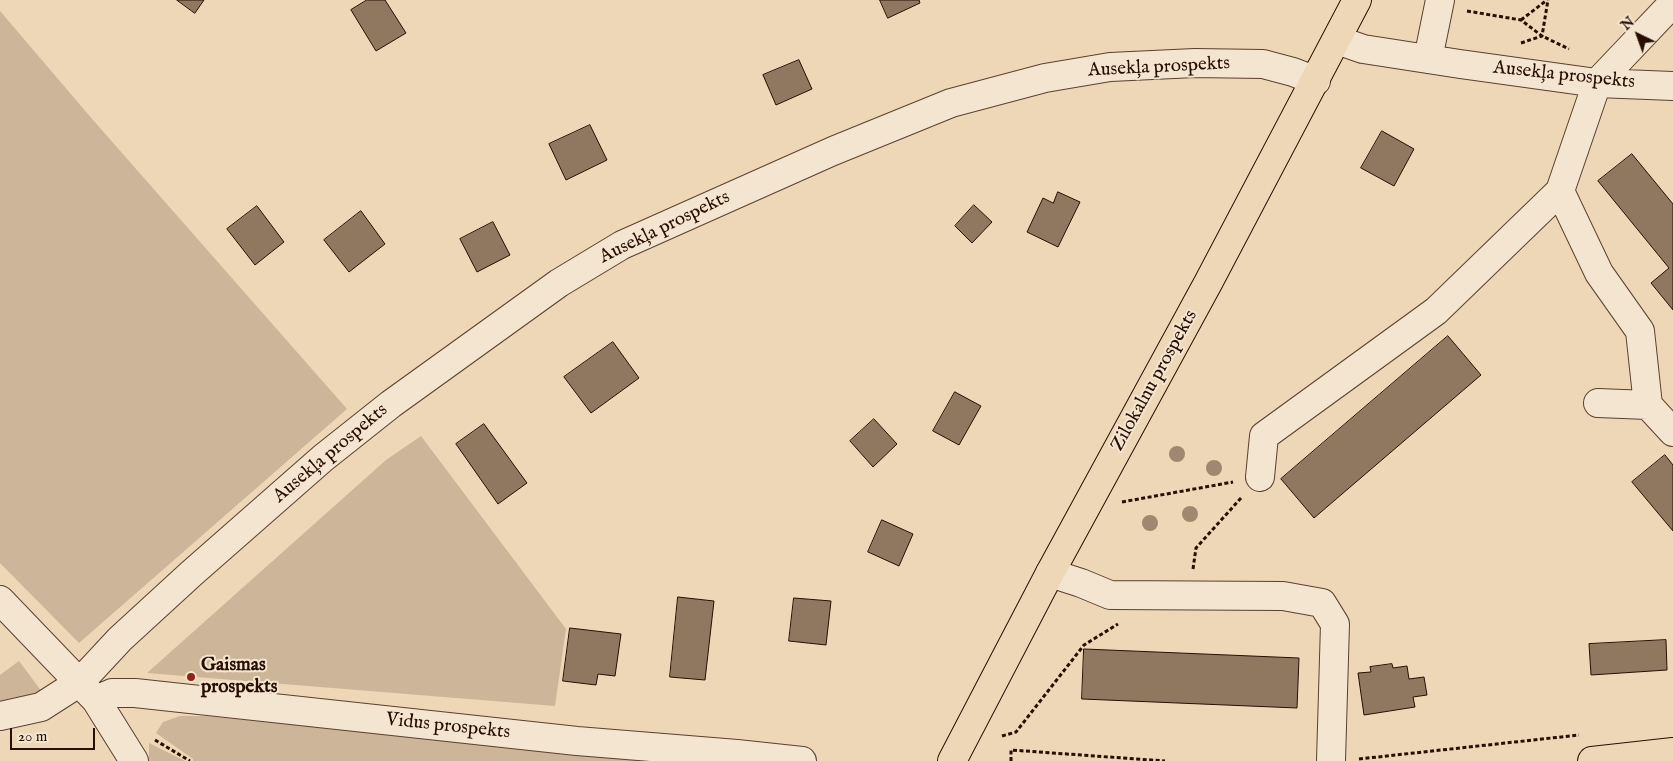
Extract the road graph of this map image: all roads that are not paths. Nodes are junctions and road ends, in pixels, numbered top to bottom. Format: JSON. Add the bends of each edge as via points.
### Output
{"nodes":[{"id":1,"x":1357,"y":0,"type":"edge"},
{"id":2,"x":1440,"y":3,"type":"edge"},
{"id":3,"x":1673,"y":3,"type":"edge"},
{"id":4,"x":1337,"y":40,"type":"junction"},
{"id":5,"x":1428,"y":59,"type":"junction"},
{"id":6,"x":1316,"y":81,"type":"junction"},
{"id":7,"x":1597,"y":83,"type":"junction"},
{"id":8,"x":1673,"y":86,"type":"edge"},
{"id":9,"x":1560,"y":191,"type":"junction"},
{"id":10,"x":1598,"y":403,"type":"dead end"},
{"id":11,"x":1648,"y":405,"type":"junction"},
{"id":12,"x":1673,"y":432,"type":"edge"},
{"id":13,"x":1260,"y":477,"type":"road end"},
{"id":14,"x":1050,"y":573,"type":"junction"},
{"id":15,"x":0,"y":600,"type":"edge"},
{"id":16,"x":88,"y":691,"type":"junction"},
{"id":17,"x":0,"y":716,"type":"edge"},
{"id":18,"x":1673,"y":752,"type":"edge"},
{"id":19,"x":1341,"y":760,"type":"edge"},
{"id":20,"x":134,"y":761,"type":"edge"},
{"id":21,"x":802,"y":761,"type":"edge"},
{"id":22,"x":952,"y":761,"type":"edge"},
{"id":23,"x":1592,"y":761,"type":"edge"}],
"edges":[{"from":1,"to":4,"type":"main road","name":"Zilokalnu prospekts"},
{"from":2,"to":5,"type":"street"},
{"from":3,"to":7,"type":"street"},
{"from":4,"to":5,"type":"street","name":"Ausekļa prospekts","via":[[1363,49]]},
{"from":4,"to":6,"type":"main road","name":"Zilokalnu prospekts"},
{"from":5,"to":7,"type":"street","name":"Ausekļa prospekts"},
{"from":6,"to":14,"type":"main road","name":"Zilokalnu prospekts"},
{"from":6,"to":16,"type":"street","name":"Ausekļa prospekts","via":[[1262,64],[1195,63],[1110,67],[1045,78],[951,102],[622,245],[559,283],[391,404],[323,458],[120,639]]},
{"from":7,"to":8,"type":"street","name":"Ausekļa prospekts"},
{"from":7,"to":9,"type":"street"},
{"from":9,"to":11,"type":"street","via":[[1599,272],[1640,331]]},
{"from":9,"to":13,"type":"street","via":[[1436,311],[1264,436]]},
{"from":10,"to":11,"type":"street"},
{"from":11,"to":12,"type":"street"},
{"from":14,"to":19,"type":"street","via":[[1110,595],[1283,596],[1322,604],[1335,624]]},
{"from":14,"to":22,"type":"main road","name":"Zilokalnu prospekts"},
{"from":15,"to":16,"type":"street"},
{"from":16,"to":17,"type":"street","via":[[41,707]]},
{"from":16,"to":20,"type":"street"},
{"from":16,"to":21,"type":"street","name":"Vidus prospekts","via":[[135,693],[577,741]]},
{"from":18,"to":23,"type":"main road"}]}
